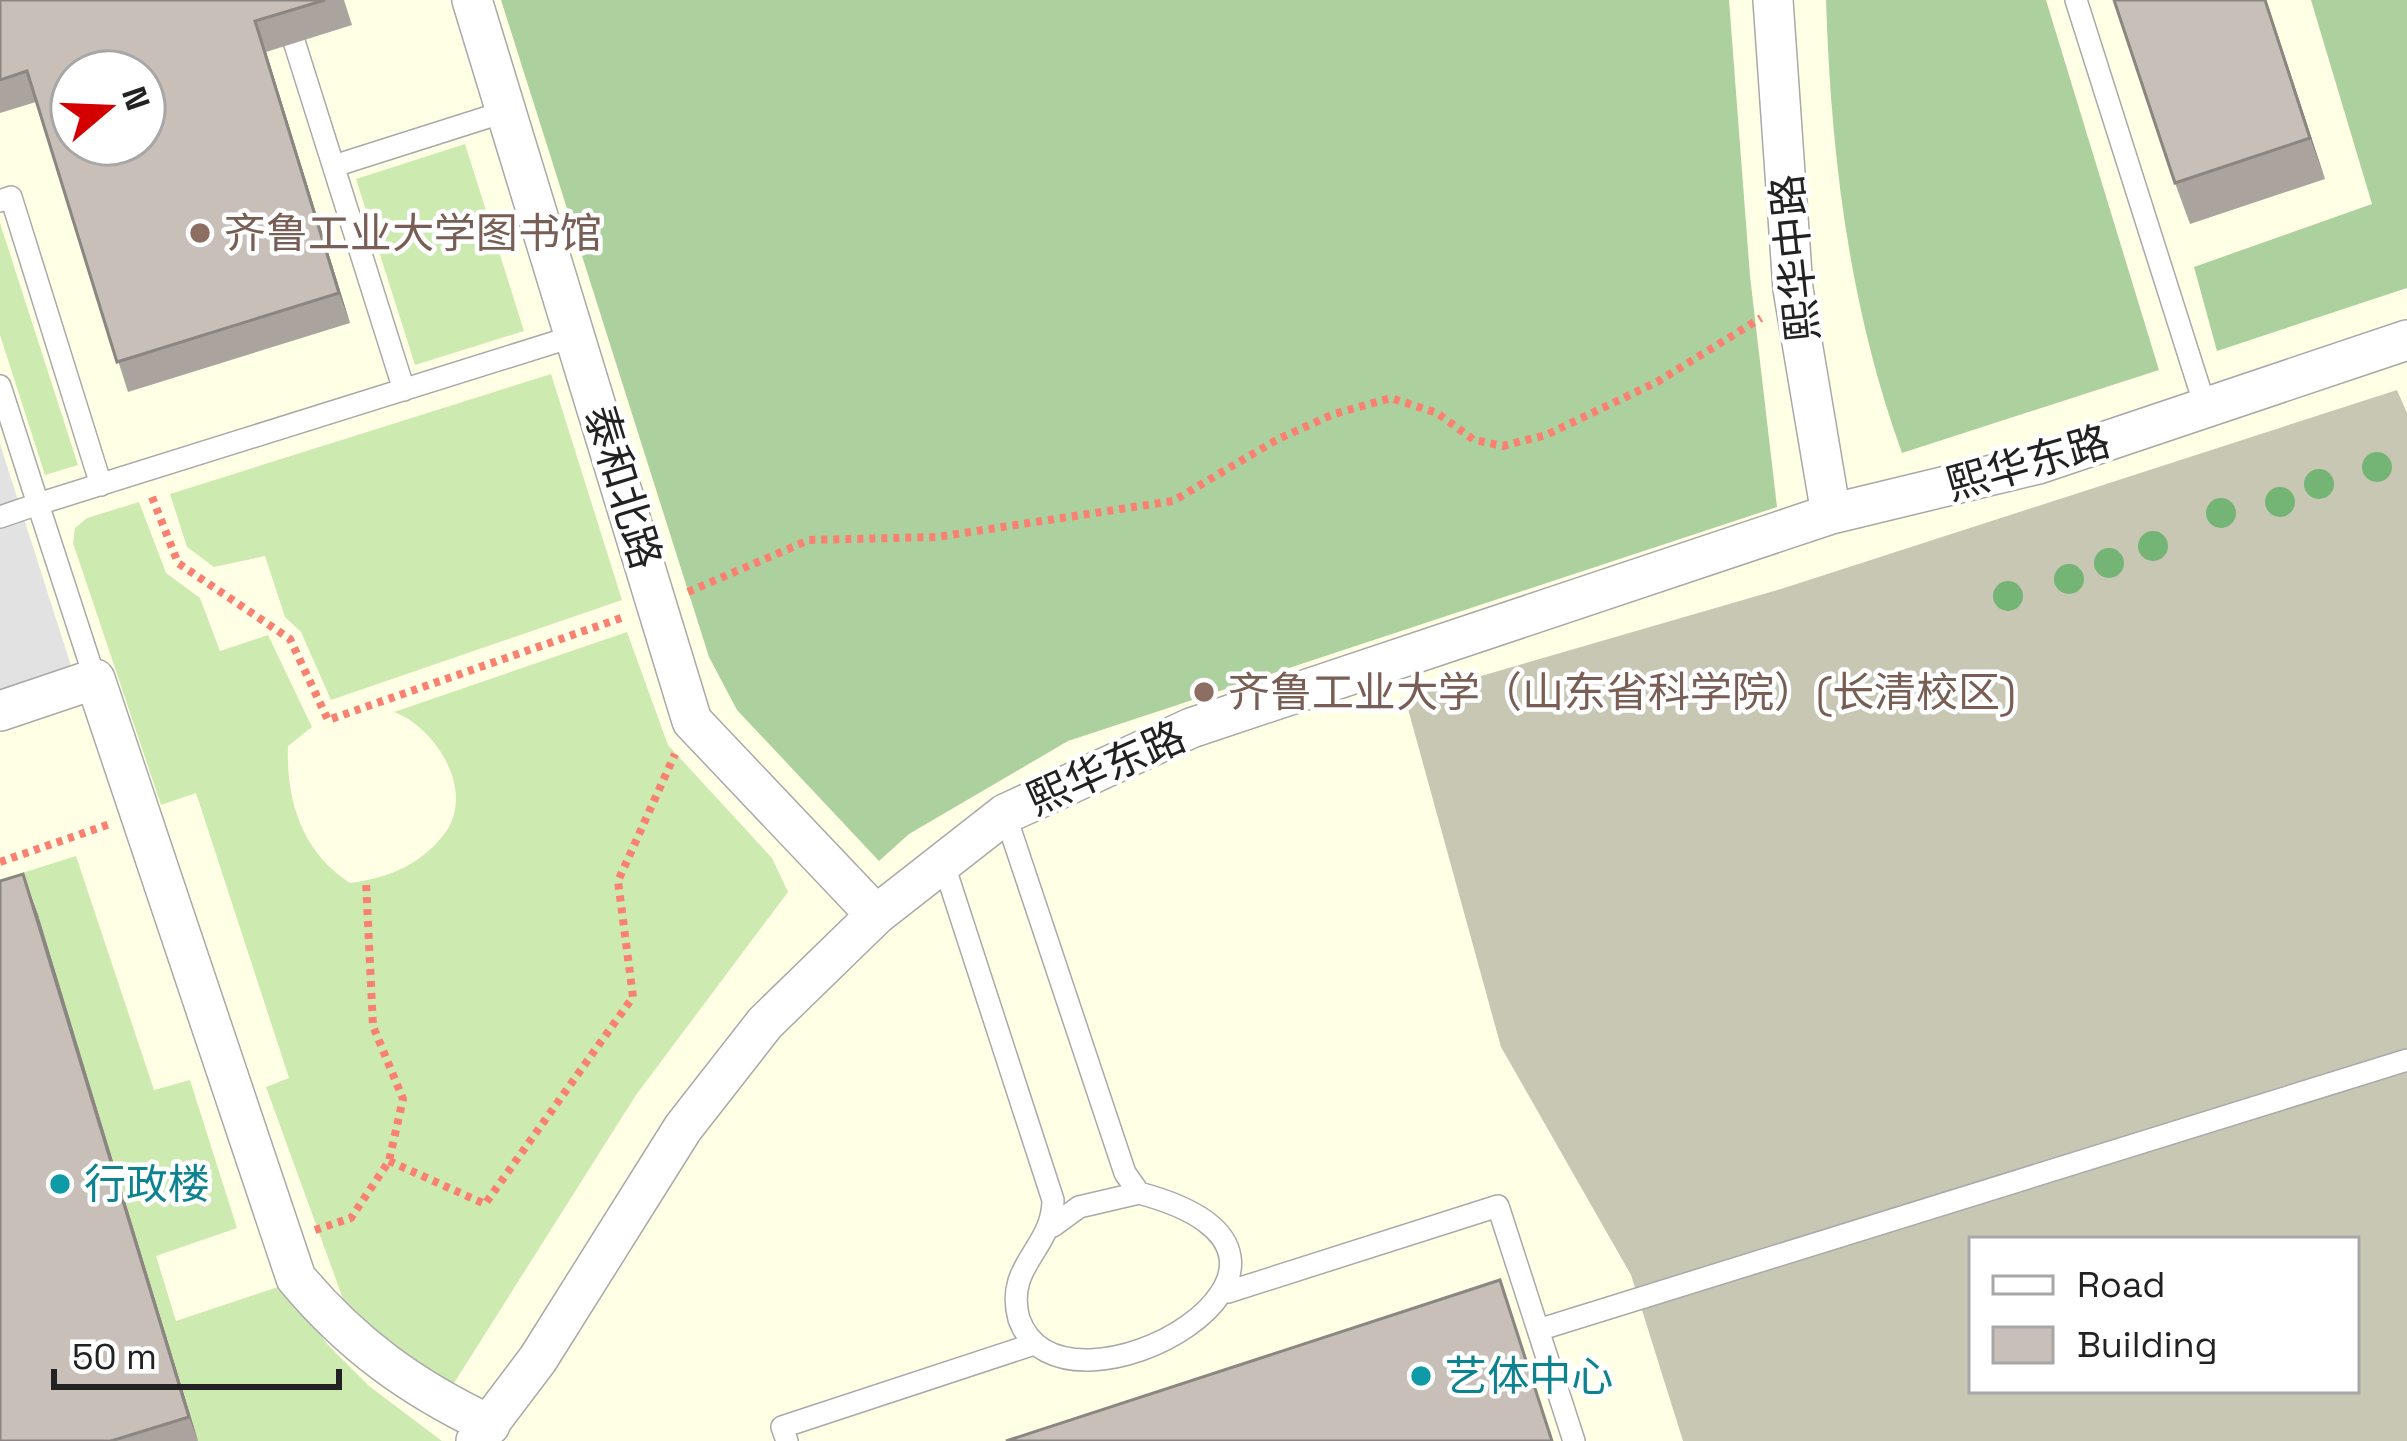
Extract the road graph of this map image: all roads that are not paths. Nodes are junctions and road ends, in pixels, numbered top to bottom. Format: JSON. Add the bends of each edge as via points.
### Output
{"nodes":[{"id":1,"x":281,"y":0,"type":"edge"},
{"id":2,"x":472,"y":0,"type":"edge"},
{"id":3,"x":1773,"y":0,"type":"edge"},
{"id":4,"x":2076,"y":0,"type":"edge"},
{"id":5,"x":507,"y":111,"type":"junction"},
{"id":6,"x":334,"y":166,"type":"junction"},
{"id":7,"x":0,"y":201,"type":"edge"},
{"id":8,"x":578,"y":335,"type":"junction"},
{"id":9,"x":2407,"y":340,"type":"edge"},
{"id":10,"x":0,"y":386,"type":"edge"},
{"id":11,"x":404,"y":390,"type":"junction"},
{"id":12,"x":2206,"y":409,"type":"junction"},
{"id":13,"x":101,"y":485,"type":"junction"},
{"id":14,"x":38,"y":504,"type":"junction"},
{"id":15,"x":1831,"y":514,"type":"junction"},
{"id":16,"x":0,"y":517,"type":"edge"},
{"id":17,"x":94,"y":679,"type":"junction"},
{"id":18,"x":0,"y":712,"type":"edge"},
{"id":19,"x":1005,"y":814,"type":"junction"},
{"id":20,"x":942,"y":860,"type":"junction"},
{"id":21,"x":876,"y":915,"type":"junction"},
{"id":22,"x":2407,"y":1060,"type":"edge"},
{"id":23,"x":1138,"y":1193,"type":"junction"},
{"id":24,"x":1053,"y":1226,"type":"junction"},
{"id":25,"x":1228,"y":1292,"type":"junction"},
{"id":26,"x":1538,"y":1330,"type":"junction"},
{"id":27,"x":1031,"y":1345,"type":"junction"},
{"id":28,"x":483,"y":1433,"type":"edge"},
{"id":29,"x":787,"y":1441,"type":"edge"},
{"id":30,"x":1574,"y":1441,"type":"edge"}],
"edges":[{"from":1,"to":6,"type":"lane"},
{"from":2,"to":5,"type":"street","name":"泰和北路"},
{"from":3,"to":15,"type":"street","name":"熙华中路","via":[[1793,289]]},
{"from":4,"to":12,"type":"lane"},
{"from":5,"to":6,"type":"lane"},
{"from":5,"to":8,"type":"street","name":"泰和北路"},
{"from":6,"to":11,"type":"lane"},
{"from":7,"to":13,"type":"lane","via":[[11,197]]},
{"from":8,"to":11,"type":"lane"},
{"from":8,"to":21,"type":"street","name":"泰和北路","via":[[692,722]]},
{"from":9,"to":12,"type":"street","name":"熙华东路"},
{"from":10,"to":14,"type":"lane"},
{"from":11,"to":13,"type":"lane"},
{"from":12,"to":15,"type":"street","name":"熙华东路","via":[[2038,464]]},
{"from":13,"to":14,"type":"lane"},
{"from":14,"to":16,"type":"lane"},
{"from":14,"to":17,"type":"lane"},
{"from":15,"to":19,"type":"street","name":"熙华东路","via":[[1191,728]]},
{"from":17,"to":18,"type":"street"},
{"from":17,"to":28,"type":"street","via":[[296,1278],[335,1325]]},
{"from":19,"to":20,"type":"street","name":"熙华东路"},
{"from":19,"to":23,"type":"lane"},
{"from":20,"to":21,"type":"street","name":"熙华东路"},
{"from":20,"to":24,"type":"lane","via":[[1053,1200]]},
{"from":21,"to":28,"type":"street","name":"熙华东路","via":[[766,1023],[683,1128]]},
{"from":22,"to":26,"type":"lane"},
{"from":23,"to":24,"type":"lane","via":[[1079,1208]]},
{"from":23,"to":25,"type":"lane","via":[[1203,1220],[1220,1242]]},
{"from":24,"to":27,"type":"lane","via":[[1023,1267],[1016,1292]]},
{"from":25,"to":26,"type":"lane","via":[[1498,1206]]},
{"from":25,"to":27,"type":"lane","via":[[1203,1331],[1127,1368],[1076,1373],[1053,1366]]},
{"from":26,"to":30,"type":"lane"},
{"from":27,"to":29,"type":"lane","via":[[782,1427]]}]}
